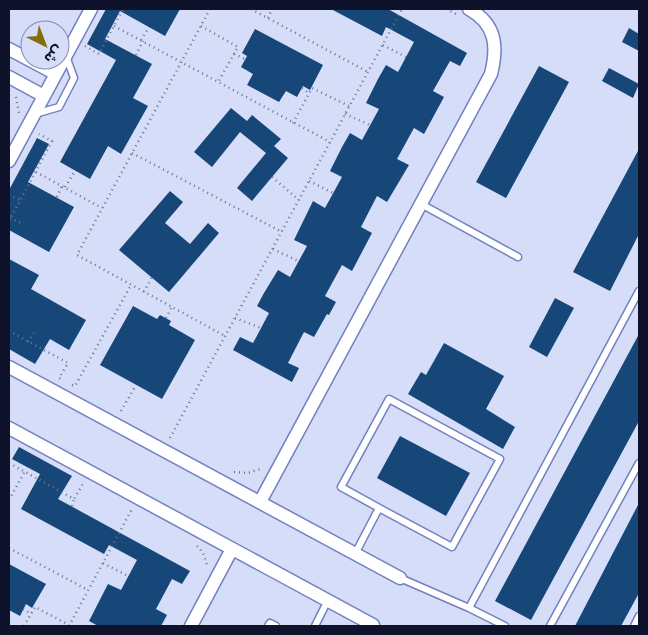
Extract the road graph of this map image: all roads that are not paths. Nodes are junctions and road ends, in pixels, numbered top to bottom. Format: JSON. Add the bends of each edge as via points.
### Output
{"nodes":[{"id":1,"x":91,"y":9,"type":"edge"},
{"id":2,"x":466,"y":13,"type":"edge"},
{"id":3,"x":70,"y":48,"type":"edge"},
{"id":4,"x":9,"y":49,"type":"edge"},
{"id":5,"x":70,"y":66,"type":"edge"},
{"id":6,"x":58,"y":70,"type":"edge"},
{"id":7,"x":56,"y":74,"type":"junction"},
{"id":8,"x":9,"y":76,"type":"edge"},
{"id":9,"x":44,"y":96,"type":"junction"},
{"id":10,"x":34,"y":114,"type":"junction"},
{"id":11,"x":9,"y":162,"type":"edge"},
{"id":12,"x":421,"y":204,"type":"junction"},
{"id":13,"x":518,"y":256,"type":"dead end"},
{"id":14,"x":639,"y":291,"type":"edge"},
{"id":15,"x":9,"y":367,"type":"edge"},
{"id":16,"x":9,"y":428,"type":"edge"},
{"id":17,"x":639,"y":463,"type":"edge"},
{"id":18,"x":260,"y":502,"type":"junction"},
{"id":19,"x":379,"y":508,"type":"junction"},
{"id":20,"x":232,"y":549,"type":"junction"},
{"id":21,"x":355,"y":554,"type":"junction"},
{"id":22,"x":400,"y":578,"type":"joint"},
{"id":23,"x":328,"y":600,"type":"junction"},
{"id":24,"x":470,"y":608,"type":"junction"},
{"id":25,"x":639,"y":616,"type":"edge"},
{"id":26,"x":191,"y":626,"type":"edge"},
{"id":27,"x":268,"y":626,"type":"edge"},
{"id":28,"x":276,"y":626,"type":"edge"},
{"id":29,"x":315,"y":626,"type":"edge"},
{"id":30,"x":375,"y":626,"type":"edge"},
{"id":31,"x":506,"y":626,"type":"edge"},
{"id":32,"x":550,"y":626,"type":"edge"},
{"id":33,"x":634,"y":626,"type":"edge"}],
"edges":[{"from":1,"to":3,"type":"street"},
{"from":2,"to":12,"type":"street","via":[[477,13],[492,30],[496,53],[493,67]]},
{"from":4,"to":7,"type":"street"},
{"from":5,"to":10,"type":"lane","via":[[74,78],[59,106]]},
{"from":6,"to":7,"type":"street"},
{"from":7,"to":9,"type":"street"},
{"from":8,"to":9,"type":"street"},
{"from":9,"to":10,"type":"street"},
{"from":10,"to":11,"type":"street"},
{"from":12,"to":13,"type":"lane"},
{"from":12,"to":18,"type":"street"},
{"from":14,"to":24,"type":"lane"},
{"from":15,"to":18,"type":"street"},
{"from":16,"to":20,"type":"street"},
{"from":17,"to":32,"type":"lane"},
{"from":18,"to":21,"type":"street"},
{"from":19,"to":19,"type":"lane","via":[[342,487],[390,400],[500,459],[452,547]]},
{"from":19,"to":21,"type":"lane"},
{"from":20,"to":23,"type":"street"},
{"from":20,"to":26,"type":"street"},
{"from":21,"to":22,"type":"street"},
{"from":22,"to":24,"type":"lane"},
{"from":23,"to":29,"type":"lane"},
{"from":23,"to":30,"type":"street"},
{"from":24,"to":31,"type":"lane"},
{"from":25,"to":33,"type":"lane"},
{"from":27,"to":28,"type":"lane","via":[[270,623]]}]}
